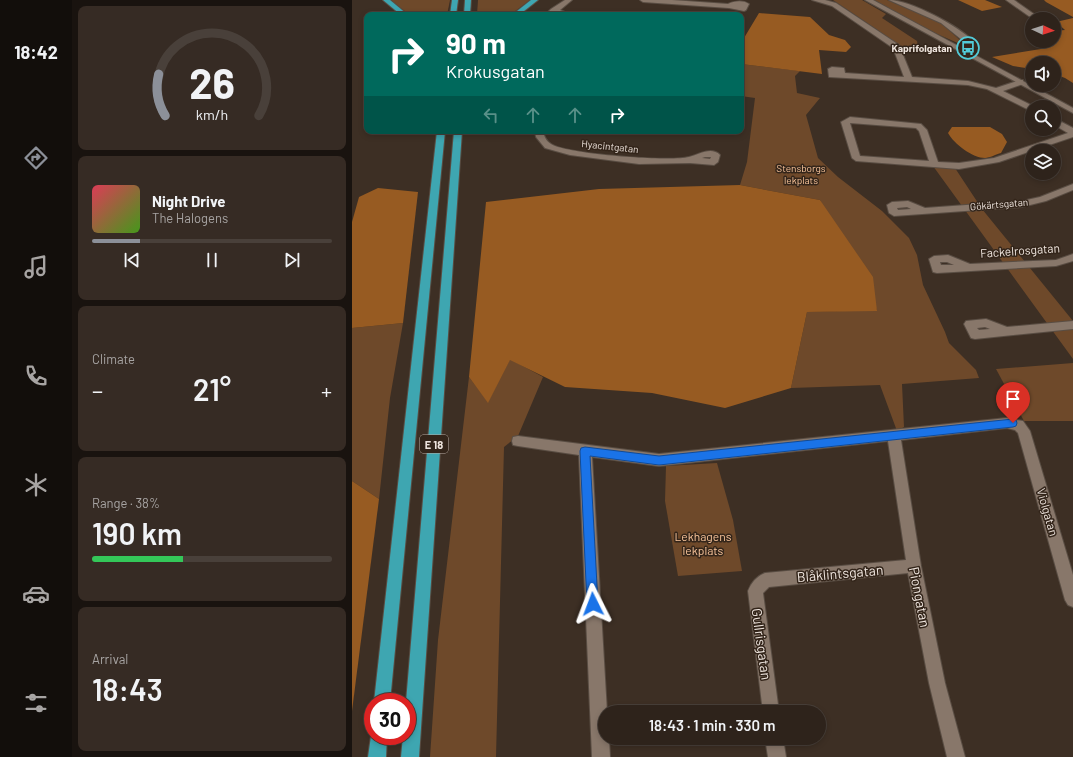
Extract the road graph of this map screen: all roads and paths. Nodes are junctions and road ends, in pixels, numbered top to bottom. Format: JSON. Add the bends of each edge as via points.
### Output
{"nodes":[{"id":1,"x":386,"y":0,"type":"edge"},
{"id":2,"x":455,"y":0,"type":"edge"},
{"id":3,"x":468,"y":0,"type":"edge"},
{"id":4,"x":535,"y":0,"type":"edge"},
{"id":5,"x":569,"y":0,"type":"edge"},
{"id":6,"x":643,"y":0,"type":"edge"},
{"id":7,"x":815,"y":0,"type":"edge"},
{"id":8,"x":868,"y":0,"type":"edge"},
{"id":9,"x":892,"y":0,"type":"edge"},
{"id":10,"x":1009,"y":0,"type":"edge"},
{"id":11,"x":729,"y":6,"type":"dead end"},
{"id":12,"x":401,"y":12,"type":"edge"},
{"id":13,"x":453,"y":12,"type":"edge"},
{"id":14,"x":467,"y":12,"type":"edge"},
{"id":15,"x":519,"y":12,"type":"edge"},
{"id":16,"x":552,"y":12,"type":"edge"},
{"id":17,"x":1027,"y":12,"type":"edge"},
{"id":18,"x":970,"y":42,"type":"dead end"},
{"id":19,"x":841,"y":75,"type":"dead end"},
{"id":20,"x":1010,"y":76,"type":"junction"},
{"id":21,"x":910,"y":79,"type":"junction"},
{"id":22,"x":1020,"y":82,"type":"junction"},
{"id":23,"x":993,"y":89,"type":"junction"},
{"id":24,"x":1025,"y":105,"type":"edge"},
{"id":25,"x":1073,"y":111,"type":"edge"},
{"id":26,"x":1061,"y":125,"type":"edge"},
{"id":27,"x":1073,"y":133,"type":"edge"},
{"id":28,"x":441,"y":134,"type":"edge"},
{"id":29,"x":458,"y":134,"type":"edge"},
{"id":30,"x":539,"y":134,"type":"edge"},
{"id":31,"x":690,"y":160,"type":"dead end"},
{"id":32,"x":934,"y":164,"type":"junction"},
{"id":33,"x":1073,"y":187,"type":"edge"},
{"id":34,"x":922,"y":210,"type":"dead end"},
{"id":35,"x":1073,"y":257,"type":"edge"},
{"id":36,"x":968,"y":267,"type":"dead end"},
{"id":37,"x":1073,"y":325,"type":"edge"},
{"id":38,"x":1007,"y":332,"type":"dead end"},
{"id":39,"x":894,"y":435,"type":"junction"},
{"id":40,"x":518,"y":441,"type":"dead end"},
{"id":41,"x":585,"y":451,"type":"junction"},
{"id":42,"x":914,"y":566,"type":"junction"},
{"id":43,"x":766,"y":580,"type":"joint"},
{"id":44,"x":1073,"y":600,"type":"edge"},
{"id":45,"x":383,"y":693,"type":"edge"},
{"id":46,"x":770,"y":705,"type":"edge"},
{"id":47,"x":378,"y":745,"type":"edge"},
{"id":48,"x":775,"y":745,"type":"edge"},
{"id":49,"x":377,"y":757,"type":"edge"},
{"id":50,"x":410,"y":757,"type":"edge"},
{"id":51,"x":601,"y":757,"type":"edge"},
{"id":52,"x":777,"y":757,"type":"edge"},
{"id":53,"x":956,"y":757,"type":"edge"}],
"edges":[{"from":1,"to":12,"type":"highway"},
{"from":2,"to":13,"type":"highway"},
{"from":3,"to":14,"type":"highway"},
{"from":4,"to":15,"type":"highway"},
{"from":5,"to":16,"type":"street"},
{"from":6,"to":11,"type":"street"},
{"from":7,"to":21,"type":"street","via":[[834,4],[896,47]]},
{"from":8,"to":20,"type":"street"},
{"from":9,"to":18,"type":"street","via":[[943,22]]},
{"from":10,"to":17,"type":"street"},
{"from":19,"to":21,"type":"street"},
{"from":20,"to":22,"type":"street"},
{"from":20,"to":23,"type":"street"},
{"from":21,"to":23,"type":"street","via":[[968,83]]},
{"from":22,"to":23,"type":"street"},
{"from":22,"to":25,"type":"street"},
{"from":23,"to":24,"type":"street"},
{"from":26,"to":27,"type":"street"},
{"from":27,"to":32,"type":"street","via":[[996,160],[959,166]]},
{"from":28,"to":45,"type":"highway","number":"E 18"},
{"from":29,"to":50,"type":"highway","number":"E 18"},
{"from":30,"to":31,"type":"street","name":"Hyacintgatan","via":[[548,146],[563,151],[639,161]]},
{"from":32,"to":32,"type":"street","via":[[923,130],[918,126],[850,120],[844,122],[856,158]]},
{"from":33,"to":34,"type":"street","name":"Gökärtsgatan","via":[[1022,204]]},
{"from":35,"to":36,"type":"street","name":"Fackelrosgatan","via":[[1056,263]]},
{"from":37,"to":38,"type":"street"},
{"from":39,"to":41,"type":"street","via":[[659,460]]},
{"from":39,"to":42,"type":"street","name":"Piongatan"},
{"from":39,"to":44,"type":"street","name":"Violgatan","via":[[1007,423],[1019,425],[1024,431]]},
{"from":40,"to":41,"type":"street"},
{"from":41,"to":51,"type":"street"},
{"from":42,"to":43,"type":"street","name":"Blåklintsgatan"},
{"from":42,"to":53,"type":"street","name":"Piongatan","via":[[937,683]]},
{"from":43,"to":46,"type":"street","name":"Gullrisgatan","via":[[755,590]]},
{"from":47,"to":49,"type":"highway"},
{"from":48,"to":52,"type":"street"}]}
